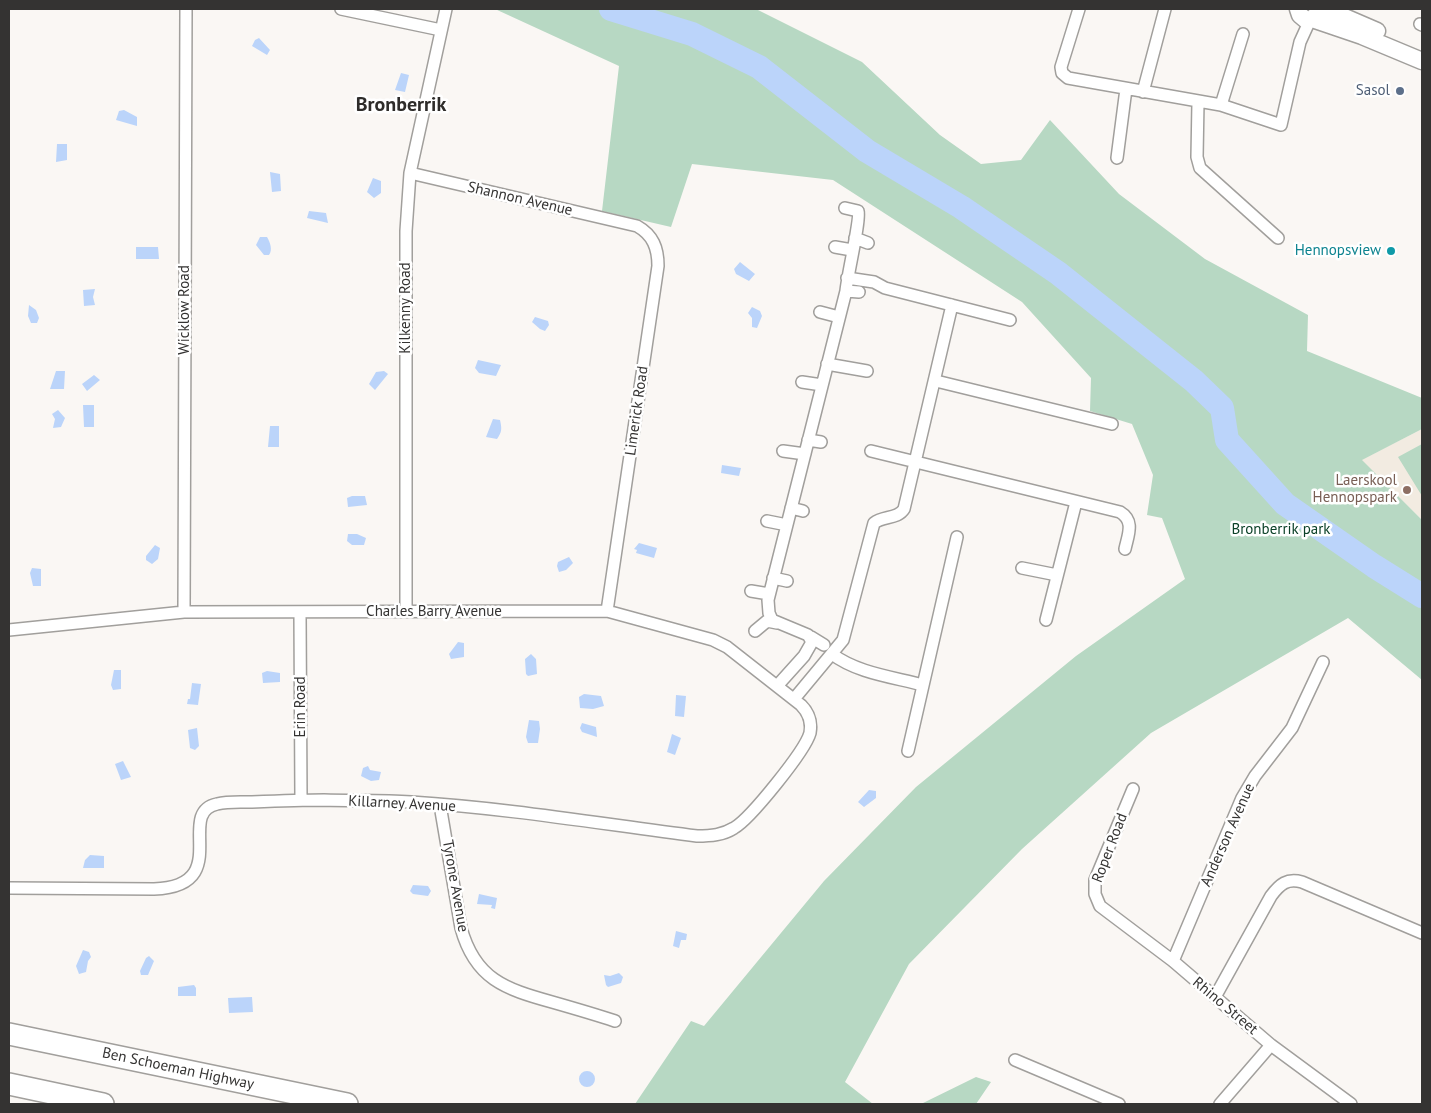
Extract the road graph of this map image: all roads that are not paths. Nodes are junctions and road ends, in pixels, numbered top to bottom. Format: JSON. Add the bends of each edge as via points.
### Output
{"nodes":[{"id":1,"x":186,"y":9,"type":"edge"},
{"id":2,"x":341,"y":9,"type":"edge"},
{"id":3,"x":446,"y":9,"type":"edge"},
{"id":4,"x":1079,"y":9,"type":"edge"},
{"id":5,"x":1165,"y":9,"type":"edge"},
{"id":6,"x":1326,"y":9,"type":"edge"},
{"id":7,"x":1304,"y":13,"type":"edge"},
{"id":8,"x":441,"y":30,"type":"junction"},
{"id":9,"x":1243,"y":34,"type":"dead end"},
{"id":10,"x":1422,"y":50,"type":"edge"},
{"id":11,"x":1422,"y":61,"type":"edge"},
{"id":12,"x":1126,"y":89,"type":"junction"},
{"id":13,"x":1143,"y":92,"type":"junction"},
{"id":14,"x":1198,"y":102,"type":"junction"},
{"id":15,"x":1221,"y":106,"type":"junction"},
{"id":16,"x":1117,"y":158,"type":"dead end"},
{"id":17,"x":410,"y":173,"type":"junction"},
{"id":18,"x":845,"y":208,"type":"dead end"},
{"id":19,"x":630,"y":224,"type":"joint"},
{"id":20,"x":855,"y":238,"type":"junction"},
{"id":21,"x":1278,"y":238,"type":"dead end"},
{"id":22,"x":868,"y":242,"type":"dead end"},
{"id":23,"x":835,"y":247,"type":"dead end"},
{"id":24,"x":852,"y":250,"type":"junction"},
{"id":25,"x":847,"y":278,"type":"junction"},
{"id":26,"x":846,"y":291,"type":"junction"},
{"id":27,"x":859,"y":292,"type":"dead end"},
{"id":28,"x":952,"y":305,"type":"junction"},
{"id":29,"x":820,"y":312,"type":"dead end"},
{"id":30,"x":839,"y":317,"type":"junction"},
{"id":31,"x":1010,"y":320,"type":"dead end"},
{"id":32,"x":867,"y":371,"type":"dead end"},
{"id":33,"x":828,"y":375,"type":"junction"},
{"id":34,"x":936,"y":381,"type":"junction"},
{"id":35,"x":802,"y":382,"type":"dead end"},
{"id":36,"x":1112,"y":424,"type":"dead end"},
{"id":37,"x":808,"y":440,"type":"junction"},
{"id":38,"x":821,"y":442,"type":"dead end"},
{"id":39,"x":783,"y":451,"type":"dead end"},
{"id":40,"x":870,"y":451,"type":"dead end"},
{"id":41,"x":805,"y":454,"type":"junction"},
{"id":42,"x":916,"y":463,"type":"junction"},
{"id":43,"x":1076,"y":502,"type":"junction"},
{"id":44,"x":791,"y":508,"type":"junction"},
{"id":45,"x":803,"y":511,"type":"dead end"},
{"id":46,"x":767,"y":521,"type":"dead end"},
{"id":47,"x":787,"y":525,"type":"junction"},
{"id":48,"x":957,"y":537,"type":"dead end"},
{"id":49,"x":1125,"y":549,"type":"dead end"},
{"id":50,"x":1022,"y":568,"type":"dead end"},
{"id":51,"x":1057,"y":575,"type":"junction"},
{"id":52,"x":774,"y":578,"type":"junction"},
{"id":53,"x":787,"y":581,"type":"dead end"},
{"id":54,"x":751,"y":591,"type":"dead end"},
{"id":55,"x":769,"y":594,"type":"junction"},
{"id":56,"x":406,"y":611,"type":"junction"},
{"id":57,"x":184,"y":612,"type":"junction"},
{"id":58,"x":607,"y":612,"type":"junction"},
{"id":59,"x":300,"y":614,"type":"junction"},
{"id":60,"x":1046,"y":620,"type":"dead end"},
{"id":61,"x":777,"y":623,"type":"junction"},
{"id":62,"x":9,"y":630,"type":"edge"},
{"id":63,"x":755,"y":631,"type":"dead end"},
{"id":64,"x":811,"y":638,"type":"junction"},
{"id":65,"x":824,"y":645,"type":"dead end"},
{"id":66,"x":834,"y":652,"type":"junction"},
{"id":67,"x":1323,"y":662,"type":"dead end"},
{"id":68,"x":923,"y":685,"type":"junction"},
{"id":69,"x":777,"y":686,"type":"junction"},
{"id":70,"x":794,"y":700,"type":"junction"},
{"id":71,"x":809,"y":736,"type":"joint"},
{"id":72,"x":908,"y":751,"type":"dead end"},
{"id":73,"x":1133,"y":790,"type":"dead end"},
{"id":74,"x":301,"y":800,"type":"junction"},
{"id":75,"x":440,"y":805,"type":"junction"},
{"id":76,"x":9,"y":888,"type":"edge"},
{"id":77,"x":1100,"y":906,"type":"joint"},
{"id":78,"x":1422,"y":933,"type":"edge"},
{"id":79,"x":1173,"y":961,"type":"junction"},
{"id":80,"x":1215,"y":997,"type":"junction"},
{"id":81,"x":615,"y":1021,"type":"dead end"},
{"id":82,"x":9,"y":1034,"type":"edge"},
{"id":83,"x":1271,"y":1045,"type":"junction"},
{"id":84,"x":1015,"y":1060,"type":"dead end"},
{"id":85,"x":9,"y":1084,"type":"edge"},
{"id":86,"x":103,"y":1104,"type":"edge"},
{"id":87,"x":348,"y":1104,"type":"edge"},
{"id":88,"x":1119,"y":1104,"type":"edge"},
{"id":89,"x":1220,"y":1104,"type":"edge"},
{"id":90,"x":1351,"y":1104,"type":"edge"}],
"edges":[{"from":1,"to":57,"type":"street","name":"Wicklow Road"},
{"from":2,"to":8,"type":"street"},
{"from":3,"to":8,"type":"street","name":"Kilkenny Road"},
{"from":4,"to":12,"type":"street","via":[[1061,66],[1062,73],[1077,81]]},
{"from":5,"to":13,"type":"street"},
{"from":6,"to":10,"type":"street"},
{"from":7,"to":11,"type":"street"},
{"from":7,"to":15,"type":"street","via":[[1282,125]]},
{"from":8,"to":17,"type":"street","name":"Kilkenny Road"},
{"from":9,"to":15,"type":"street"},
{"from":12,"to":13,"type":"street"},
{"from":12,"to":16,"type":"street"},
{"from":13,"to":14,"type":"street"},
{"from":14,"to":15,"type":"street"},
{"from":14,"to":21,"type":"street","via":[[1197,157],[1200,168]]},
{"from":17,"to":19,"type":"street","name":"Shannon Avenue"},
{"from":17,"to":56,"type":"street","name":"Kilkenny Road","via":[[406,231]]},
{"from":18,"to":20,"type":"street","via":[[858,211],[860,216]]},
{"from":19,"to":58,"type":"street","name":"Limerick Road","via":[[642,229],[653,240],[658,266]]},
{"from":20,"to":22,"type":"street"},
{"from":20,"to":24,"type":"street"},
{"from":23,"to":24,"type":"street"},
{"from":24,"to":25,"type":"street"},
{"from":25,"to":26,"type":"street"},
{"from":25,"to":28,"type":"street","via":[[874,282],[885,288]]},
{"from":26,"to":27,"type":"street"},
{"from":26,"to":30,"type":"street"},
{"from":28,"to":31,"type":"street"},
{"from":28,"to":34,"type":"street"},
{"from":29,"to":30,"type":"street"},
{"from":30,"to":33,"type":"street","via":[[837,349]]},
{"from":32,"to":33,"type":"street"},
{"from":33,"to":35,"type":"street"},
{"from":33,"to":37,"type":"street"},
{"from":34,"to":36,"type":"street"},
{"from":34,"to":42,"type":"street"},
{"from":37,"to":38,"type":"street"},
{"from":37,"to":41,"type":"street"},
{"from":39,"to":41,"type":"street"},
{"from":40,"to":42,"type":"street"},
{"from":41,"to":44,"type":"street"},
{"from":42,"to":43,"type":"street"},
{"from":42,"to":66,"type":"street","via":[[902,513],[874,523],[843,640]]},
{"from":43,"to":49,"type":"street","via":[[1125,515],[1130,524]]},
{"from":43,"to":51,"type":"street"},
{"from":44,"to":45,"type":"street"},
{"from":44,"to":47,"type":"street"},
{"from":46,"to":47,"type":"street"},
{"from":47,"to":52,"type":"street"},
{"from":48,"to":68,"type":"street"},
{"from":50,"to":51,"type":"street"},
{"from":51,"to":60,"type":"street"},
{"from":52,"to":53,"type":"street"},
{"from":52,"to":55,"type":"street"},
{"from":54,"to":55,"type":"street"},
{"from":55,"to":61,"type":"street","via":[[769,613]]},
{"from":56,"to":58,"type":"street","name":"Charles Barry Avenue"},
{"from":56,"to":59,"type":"street","name":"Charles Barry Avenue"},
{"from":57,"to":59,"type":"street","name":"Charles Barry Avenue"},
{"from":57,"to":62,"type":"street","name":"Charles Barry Avenue"},
{"from":58,"to":69,"type":"street","name":"Charles Barry Avenue","via":[[713,640]]},
{"from":59,"to":74,"type":"street","name":"Erin Road"},
{"from":61,"to":63,"type":"street","via":[[767,621]]},
{"from":61,"to":64,"type":"street"},
{"from":64,"to":65,"type":"street"},
{"from":64,"to":69,"type":"street","via":[[804,656]]},
{"from":66,"to":68,"type":"street","via":[[842,662],[858,668]]},
{"from":66,"to":70,"type":"street"},
{"from":67,"to":79,"type":"street","name":"Anderson Avenue","via":[[1292,728],[1242,798]]},
{"from":68,"to":72,"type":"street"},
{"from":69,"to":70,"type":"street","name":"Charles Barry Avenue"},
{"from":70,"to":71,"type":"street","name":"Charles Barry Avenue","via":[[808,714]]},
{"from":71,"to":75,"type":"street","name":"Killarney Avenue","via":[[747,819],[717,835],[698,836]]},
{"from":73,"to":77,"type":"street","name":"Roper Road","via":[[1095,880],[1095,894]]},
{"from":74,"to":75,"type":"street","name":"Killarney Avenue"},
{"from":74,"to":76,"type":"street","name":"Killarney Avenue","via":[[211,806],[200,824],[196,872],[177,887]]},
{"from":75,"to":81,"type":"street","name":"Tyrone Avenue","via":[[461,928],[465,944],[476,963],[488,976],[507,988]]},
{"from":77,"to":79,"type":"street","name":"Rhino Street"},
{"from":78,"to":80,"type":"street","via":[[1302,882],[1289,881],[1270,896]]},
{"from":79,"to":80,"type":"street","name":"Rhino Street"},
{"from":80,"to":83,"type":"street","name":"Rhino Street"},
{"from":82,"to":87,"type":"highway","name":"Ben Schoeman Highway"},
{"from":83,"to":89,"type":"street"},
{"from":83,"to":90,"type":"street","name":"Rhino Street"},
{"from":84,"to":88,"type":"street"},
{"from":85,"to":86,"type":"highway"}]}
